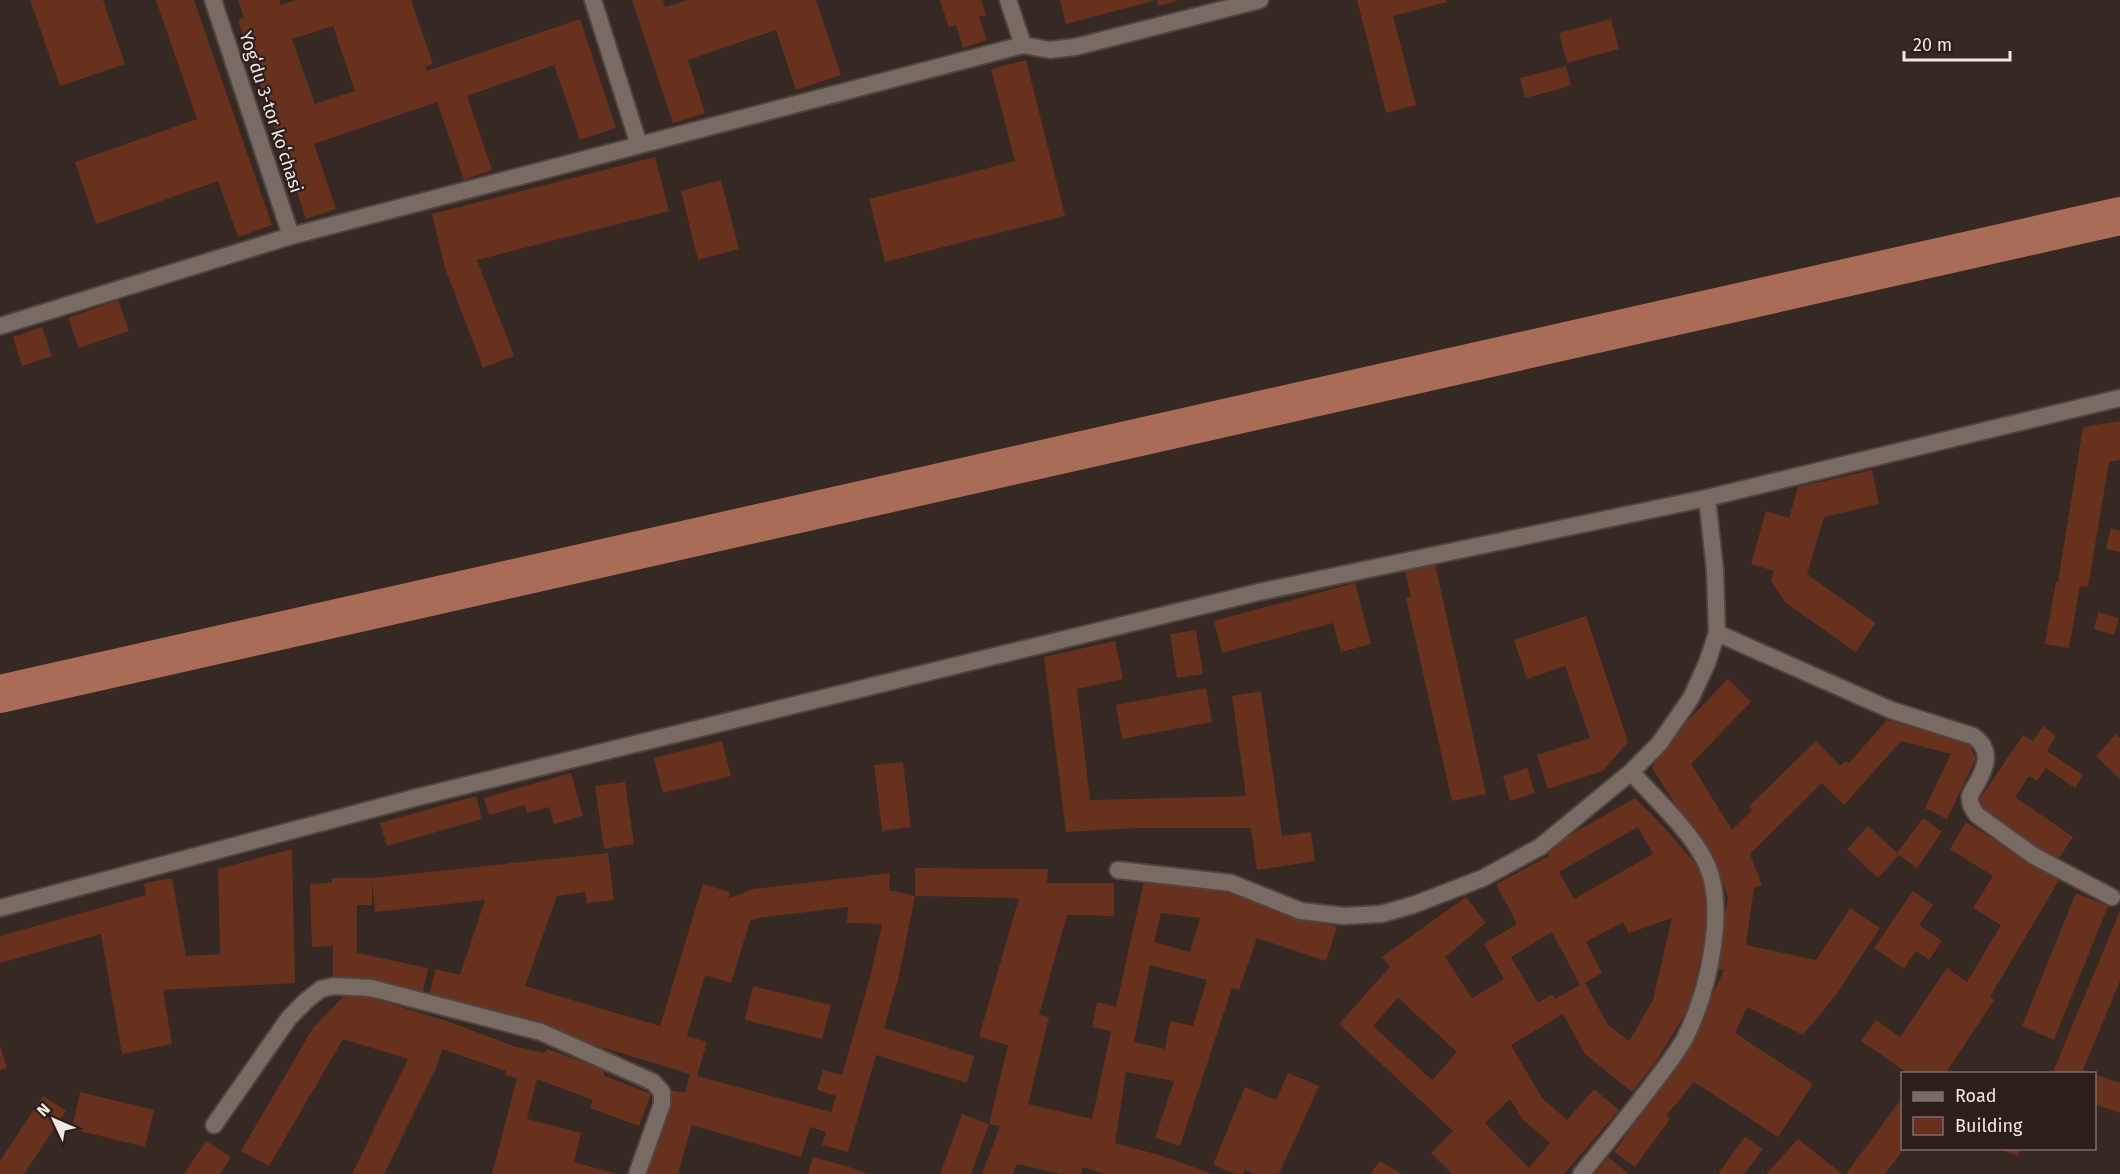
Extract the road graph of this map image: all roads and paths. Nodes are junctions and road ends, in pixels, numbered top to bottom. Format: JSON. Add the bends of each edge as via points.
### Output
{"nodes":[{"id":1,"x":213,"y":0,"type":"edge"},
{"id":2,"x":593,"y":0,"type":"edge"},
{"id":3,"x":1008,"y":0,"type":"edge"},
{"id":4,"x":1260,"y":0,"type":"edge"},
{"id":5,"x":1023,"y":45,"type":"junction"},
{"id":6,"x":639,"y":145,"type":"junction"},
{"id":7,"x":291,"y":236,"type":"junction"},
{"id":8,"x":0,"y":326,"type":"edge"},
{"id":9,"x":2120,"y":398,"type":"edge"},
{"id":10,"x":1707,"y":498,"type":"junction"},
{"id":11,"x":1717,"y":633,"type":"junction"},
{"id":12,"x":1631,"y":772,"type":"junction"},
{"id":13,"x":1118,"y":870,"type":"dead end"},
{"id":14,"x":2112,"y":897,"type":"dead end"},
{"id":15,"x":0,"y":908,"type":"edge"},
{"id":16,"x":214,"y":1125,"type":"dead end"},
{"id":17,"x":637,"y":1174,"type":"edge"},
{"id":18,"x":1581,"y":1174,"type":"edge"}],
"edges":[{"from":1,"to":7,"type":"street","name":"Yogʻdu 3-tor koʻchasi"},
{"from":2,"to":6,"type":"street"},
{"from":3,"to":5,"type":"street"},
{"from":4,"to":5,"type":"street","via":[[1075,47],[1050,50]]},
{"from":5,"to":6,"type":"street"},
{"from":6,"to":7,"type":"street"},
{"from":7,"to":8,"type":"street"},
{"from":9,"to":10,"type":"street"},
{"from":10,"to":11,"type":"street"},
{"from":10,"to":15,"type":"street","via":[[1236,598],[414,798]]},
{"from":11,"to":12,"type":"street","via":[[1691,698],[1659,744]]},
{"from":11,"to":14,"type":"street","via":[[1891,710],[1973,736],[1986,754],[1970,796],[1977,815],[2034,856]]},
{"from":12,"to":13,"type":"street","via":[[1540,847],[1483,878],[1381,914],[1344,916],[1301,911],[1231,883]]},
{"from":12,"to":18,"type":"street","via":[[1704,858],[1715,895],[1713,946],[1686,1036]]},
{"from":16,"to":17,"type":"street","via":[[289,1018],[307,1000],[321,989],[334,986],[371,988],[542,1032],[653,1082],[662,1092],[662,1104]]}]}
